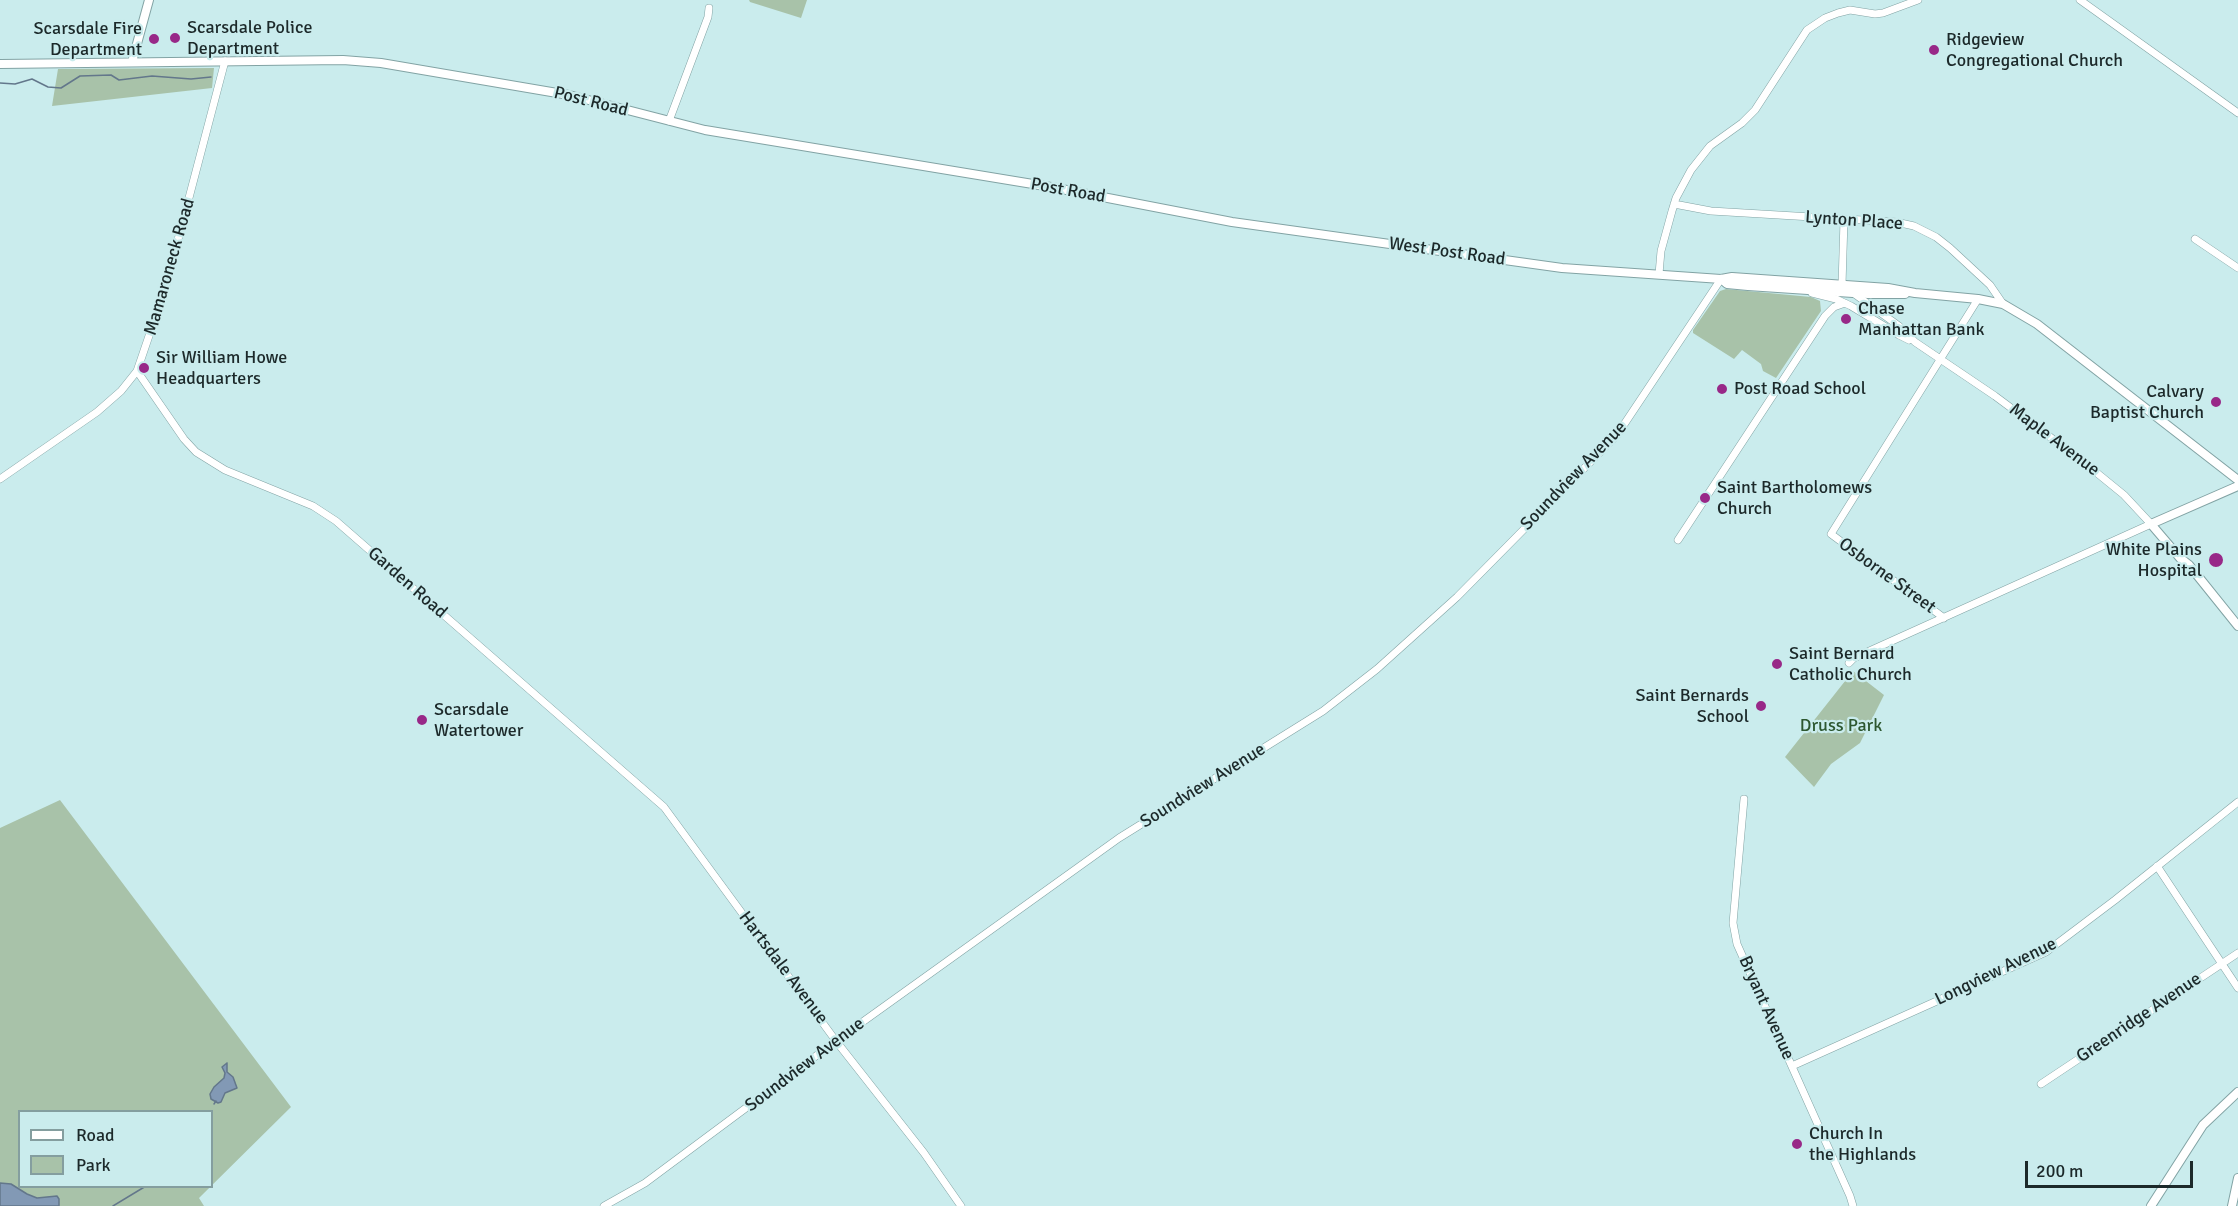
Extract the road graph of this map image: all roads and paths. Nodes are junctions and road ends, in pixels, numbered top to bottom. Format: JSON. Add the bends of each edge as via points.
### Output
{"nodes":[{"id":1,"x":149,"y":0,"type":"edge"},
{"id":2,"x":1918,"y":0,"type":"edge"},
{"id":3,"x":2080,"y":0,"type":"edge"},
{"id":4,"x":709,"y":8,"type":"dead end"},
{"id":5,"x":225,"y":61,"type":"junction"},
{"id":6,"x":132,"y":62,"type":"junction"},
{"id":7,"x":0,"y":64,"type":"edge"},
{"id":8,"x":2238,"y":113,"type":"edge"},
{"id":9,"x":669,"y":121,"type":"junction"},
{"id":10,"x":1674,"y":204,"type":"junction"},
{"id":11,"x":1175,"y":211,"type":"joint"},
{"id":12,"x":1844,"y":220,"type":"junction"},
{"id":13,"x":2195,"y":239,"type":"dead end"},
{"id":14,"x":2238,"y":268,"type":"edge"},
{"id":15,"x":1659,"y":274,"type":"junction"},
{"id":16,"x":1721,"y":279,"type":"junction"},
{"id":17,"x":1842,"y":285,"type":"junction"},
{"id":18,"x":1788,"y":288,"type":"junction"},
{"id":19,"x":1853,"y":293,"type":"junction"},
{"id":20,"x":1915,"y":293,"type":"junction"},
{"id":21,"x":1820,"y":295,"type":"junction"},
{"id":22,"x":1978,"y":299,"type":"junction"},
{"id":23,"x":1845,"y":303,"type":"junction"},
{"id":24,"x":2003,"y":304,"type":"junction"},
{"id":25,"x":1825,"y":316,"type":"junction"},
{"id":26,"x":1915,"y":342,"type":"junction"},
{"id":27,"x":1940,"y":359,"type":"junction"},
{"id":28,"x":137,"y":371,"type":"junction"},
{"id":29,"x":0,"y":479,"type":"edge"},
{"id":30,"x":2238,"y":480,"type":"edge"},
{"id":31,"x":2238,"y":486,"type":"edge"},
{"id":32,"x":2151,"y":524,"type":"junction"},
{"id":33,"x":1678,"y":540,"type":"dead end"},
{"id":34,"x":1944,"y":618,"type":"junction"},
{"id":35,"x":2238,"y":626,"type":"edge"},
{"id":36,"x":1849,"y":663,"type":"dead end"},
{"id":37,"x":1744,"y":799,"type":"dead end"},
{"id":38,"x":2238,"y":802,"type":"edge"},
{"id":39,"x":671,"y":816,"type":"joint"},
{"id":40,"x":2157,"y":866,"type":"junction"},
{"id":41,"x":2238,"y":952,"type":"edge"},
{"id":42,"x":2222,"y":963,"type":"junction"},
{"id":43,"x":2238,"y":988,"type":"edge"},
{"id":44,"x":836,"y":1041,"type":"junction"},
{"id":45,"x":1792,"y":1066,"type":"junction"},
{"id":46,"x":2041,"y":1084,"type":"dead end"},
{"id":47,"x":2237,"y":1096,"type":"edge"},
{"id":48,"x":2237,"y":1185,"type":"edge"},
{"id":49,"x":604,"y":1206,"type":"edge"},
{"id":50,"x":961,"y":1206,"type":"edge"},
{"id":51,"x":1853,"y":1206,"type":"edge"},
{"id":52,"x":2151,"y":1206,"type":"edge"},
{"id":53,"x":2232,"y":1206,"type":"edge"}],
"edges":[{"from":1,"to":6,"type":"main road"},
{"from":2,"to":10,"type":"street","via":[[1883,13],[1845,11],[1807,30],[1755,110],[1710,146],[1693,166]]},
{"from":3,"to":8,"type":"street"},
{"from":4,"to":9,"type":"street"},
{"from":5,"to":6,"type":"main road","name":"Post Road"},
{"from":5,"to":9,"type":"main road","name":"Post Road","via":[[381,63],[569,95]]},
{"from":5,"to":28,"type":"street","name":"Mamaroneck Road","via":[[165,289]]},
{"from":6,"to":7,"type":"main road","name":"Post Road"},
{"from":9,"to":11,"type":"main road","name":"Post Road"},
{"from":10,"to":12,"type":"street","name":"Lynton Place","via":[[1711,211]]},
{"from":10,"to":15,"type":"street"},
{"from":11,"to":15,"type":"main road","name":"West Post Road","via":[[1523,263]]},
{"from":12,"to":17,"type":"street"},
{"from":12,"to":24,"type":"street","name":"Lynton Place","via":[[1896,222],[1929,233],[1990,285]]},
{"from":13,"to":14,"type":"street"},
{"from":15,"to":16,"type":"main road","name":"West Post Road"},
{"from":16,"to":17,"type":"main road","name":"West Post Road"},
{"from":16,"to":18,"type":"main road","name":"West Post Road","via":[[1727,284]]},
{"from":16,"to":44,"type":"street","name":"Soundview Avenue","via":[[1617,435],[1456,597],[1377,669],[1323,711],[1119,838]]},
{"from":17,"to":19,"type":"street","name":"Maple Avenue"},
{"from":17,"to":20,"type":"main road","name":"West Post Road"},
{"from":18,"to":19,"type":"main road","name":"West Post Road"},
{"from":18,"to":21,"type":"street"},
{"from":19,"to":20,"type":"main road","name":"West Post Road"},
{"from":19,"to":26,"type":"street","name":"Maple Avenue"},
{"from":20,"to":22,"type":"main road","name":"West Post Road"},
{"from":21,"to":23,"type":"street"},
{"from":21,"to":25,"type":"street","via":[[1827,304]]},
{"from":22,"to":24,"type":"main road","name":"West Post Road"},
{"from":22,"to":27,"type":"street"},
{"from":23,"to":25,"type":"street"},
{"from":23,"to":26,"type":"street"},
{"from":24,"to":30,"type":"main road","name":"West Post Road","via":[[2046,330]]},
{"from":25,"to":33,"type":"street"},
{"from":26,"to":27,"type":"street","name":"Maple Avenue"},
{"from":27,"to":32,"type":"street","name":"Maple Avenue","via":[[2102,476]]},
{"from":27,"to":34,"type":"street","name":"Osborne Street","via":[[1831,534]]},
{"from":28,"to":29,"type":"street","name":"Mamaroneck Road","via":[[97,412]]},
{"from":28,"to":39,"type":"street","name":"Garden Road","via":[[196,452],[225,470],[307,503],[336,521]]},
{"from":31,"to":32,"type":"main road"},
{"from":32,"to":34,"type":"street"},
{"from":32,"to":35,"type":"main road","name":"Maple Avenue"},
{"from":34,"to":36,"type":"street"},
{"from":37,"to":45,"type":"street","name":"Bryant Avenue","via":[[1733,923],[1737,944]]},
{"from":38,"to":40,"type":"street","name":"Longview Avenue"},
{"from":39,"to":44,"type":"street","name":"Hartsdale Avenue"},
{"from":40,"to":42,"type":"street"},
{"from":40,"to":45,"type":"street","name":"Longview Avenue","via":[[2046,952]]},
{"from":41,"to":42,"type":"street","name":"Greenridge Avenue"},
{"from":42,"to":43,"type":"street"},
{"from":42,"to":46,"type":"street","name":"Greenridge Avenue"},
{"from":44,"to":49,"type":"street","name":"Soundview Avenue","via":[[645,1183]]},
{"from":44,"to":50,"type":"street","name":"Hartsdale Avenue"},
{"from":45,"to":51,"type":"street","name":"Bryant Avenue"},
{"from":47,"to":52,"type":"main road","via":[[2203,1125]]},
{"from":48,"to":53,"type":"main road"}]}
